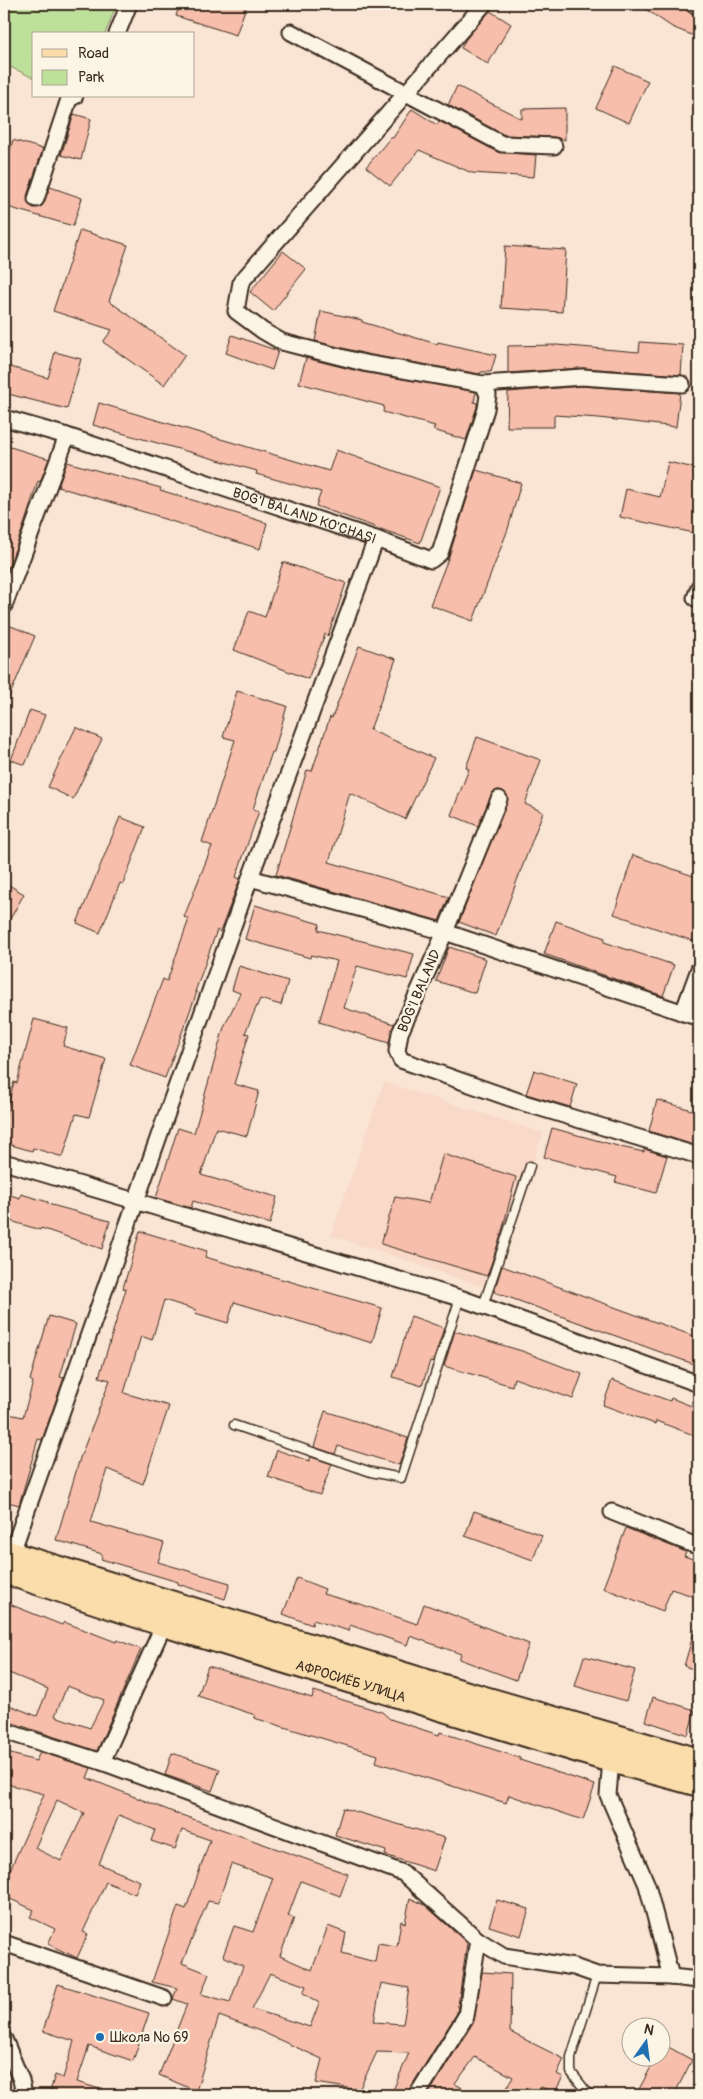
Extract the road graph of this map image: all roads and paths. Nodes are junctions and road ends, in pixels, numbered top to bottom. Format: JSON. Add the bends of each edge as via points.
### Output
{"nodes":[{"id":1,"x":129,"y":4,"type":"edge"},
{"id":2,"x":484,"y":4,"type":"edge"},
{"id":3,"x":693,"y":4,"type":"edge"},
{"id":4,"x":699,"y":7,"type":"edge"},
{"id":5,"x":118,"y":32,"type":"edge"},
{"id":6,"x":291,"y":32,"type":"dead end"},
{"id":7,"x":404,"y":94,"type":"junction"},
{"id":8,"x":71,"y":98,"type":"edge"},
{"id":9,"x":554,"y":146,"type":"dead end"},
{"id":10,"x":36,"y":199,"type":"dead end"},
{"id":11,"x":483,"y":384,"type":"junction"},
{"id":12,"x":682,"y":384,"type":"dead end"},
{"id":13,"x":4,"y":418,"type":"edge"},
{"id":14,"x":67,"y":436,"type":"junction"},
{"id":15,"x":376,"y":539,"type":"junction"},
{"id":16,"x":4,"y":606,"type":"edge"},
{"id":17,"x":499,"y":799,"type":"dead end"},
{"id":18,"x":250,"y":878,"type":"junction"},
{"id":19,"x":445,"y":932,"type":"junction"},
{"id":20,"x":699,"y":969,"type":"edge"},
{"id":21,"x":683,"y":1013,"type":"junction"},
{"id":22,"x":699,"y":1018,"type":"edge"},
{"id":23,"x":699,"y":1156,"type":"edge"},
{"id":24,"x":4,"y":1162,"type":"edge"},
{"id":25,"x":530,"y":1166,"type":"dead end"},
{"id":26,"x":135,"y":1202,"type":"junction"},
{"id":27,"x":460,"y":1298,"type":"junction"},
{"id":28,"x":483,"y":1306,"type":"junction"},
{"id":29,"x":699,"y":1384,"type":"edge"},
{"id":30,"x":234,"y":1425,"type":"dead end"},
{"id":31,"x":612,"y":1512,"type":"dead end"},
{"id":32,"x":699,"y":1547,"type":"edge"},
{"id":33,"x":6,"y":1562,"type":"edge"},
{"id":34,"x":164,"y":1624,"type":"junction"},
{"id":35,"x":346,"y":1667,"type":"junction"},
{"id":36,"x":439,"y":1696,"type":"junction"},
{"id":37,"x":4,"y":1731,"type":"edge"},
{"id":38,"x":698,"y":1756,"type":"edge"},
{"id":39,"x":611,"y":1760,"type":"junction"},
{"id":40,"x":102,"y":1762,"type":"junction"},
{"id":41,"x":699,"y":1784,"type":"edge"},
{"id":42,"x":478,"y":1940,"type":"junction"},
{"id":43,"x":4,"y":1943,"type":"edge"},
{"id":44,"x":597,"y":1976,"type":"junction"},
{"id":45,"x":670,"y":1977,"type":"junction"},
{"id":46,"x":699,"y":1980,"type":"edge"},
{"id":47,"x":164,"y":1998,"type":"dead end"},
{"id":48,"x":4,"y":2039,"type":"edge"},
{"id":49,"x":24,"y":2095,"type":"edge"},
{"id":50,"x":417,"y":2095,"type":"edge"},
{"id":51,"x":589,"y":2095,"type":"edge"}],
"edges":[{"from":1,"to":5,"type":"street"},
{"from":2,"to":7,"type":"street"},
{"from":3,"to":4,"type":"street"},
{"from":6,"to":7,"type":"street"},
{"from":7,"to":9,"type":"street","via":[[502,144]]},
{"from":7,"to":11,"type":"street","via":[[242,282],[236,311],[282,342],[364,363]]},
{"from":8,"to":10,"type":"street"},
{"from":11,"to":12,"type":"street","via":[[582,377]]},
{"from":11,"to":15,"type":"street","via":[[488,395],[486,409],[440,554],[431,560]]},
{"from":13,"to":14,"type":"street","name":"BOG'I BALAND KO'CHASI"},
{"from":14,"to":15,"type":"street","name":"BOG'I BALAND KO'CHASI"},
{"from":14,"to":16,"type":"street"},
{"from":15,"to":18,"type":"street","name":"BOG'I BALAND KO'CHASI"},
{"from":17,"to":19,"type":"street"},
{"from":18,"to":19,"type":"street","name":"BOG'I BALAND"},
{"from":18,"to":26,"type":"street","name":"BOG'I BALAND KO'CHASI"},
{"from":19,"to":21,"type":"street"},
{"from":19,"to":23,"type":"street","name":"BOG'I BALAND","via":[[400,1033],[397,1051],[401,1060],[524,1103]]},
{"from":20,"to":21,"type":"street"},
{"from":21,"to":22,"type":"street"},
{"from":24,"to":26,"type":"street"},
{"from":25,"to":28,"type":"lane"},
{"from":26,"to":27,"type":"street"},
{"from":26,"to":33,"type":"street","name":"BOG'I BALAND KO'CHASI"},
{"from":27,"to":28,"type":"street"},
{"from":27,"to":30,"type":"lane","via":[[401,1478],[371,1472]]},
{"from":28,"to":29,"type":"street"},
{"from":31,"to":32,"type":"street"},
{"from":33,"to":34,"type":"main road","name":"АФРОСИЁБ УЛИЦА"},
{"from":33,"to":35,"type":"main road","name":"АФРОСИЁБ УЛИЦА","via":[[160,1601]]},
{"from":34,"to":35,"type":"main road","name":"АФРОСИЁБ УЛИЦА"},
{"from":34,"to":40,"type":"street"},
{"from":35,"to":36,"type":"main road","name":"АФРОСИЁБ УЛИЦА"},
{"from":36,"to":38,"type":"main road","name":"АФРОСИЁБ УЛИЦА"},
{"from":36,"to":39,"type":"main road","name":"АФРОСИЁБ УЛИЦА"},
{"from":37,"to":40,"type":"street"},
{"from":39,"to":41,"type":"main road","name":"АФРОСИЁБ УЛИЦА"},
{"from":39,"to":45,"type":"street","via":[[608,1795],[647,1885]]},
{"from":40,"to":42,"type":"street","via":[[402,1874]]},
{"from":42,"to":44,"type":"street","via":[[504,1956],[574,1967]]},
{"from":42,"to":50,"type":"street","via":[[466,2016]]},
{"from":43,"to":47,"type":"street"},
{"from":44,"to":45,"type":"street"},
{"from":44,"to":51,"type":"lane","via":[[571,2057],[571,2072]]},
{"from":45,"to":46,"type":"street"},
{"from":48,"to":49,"type":"street"}]}
